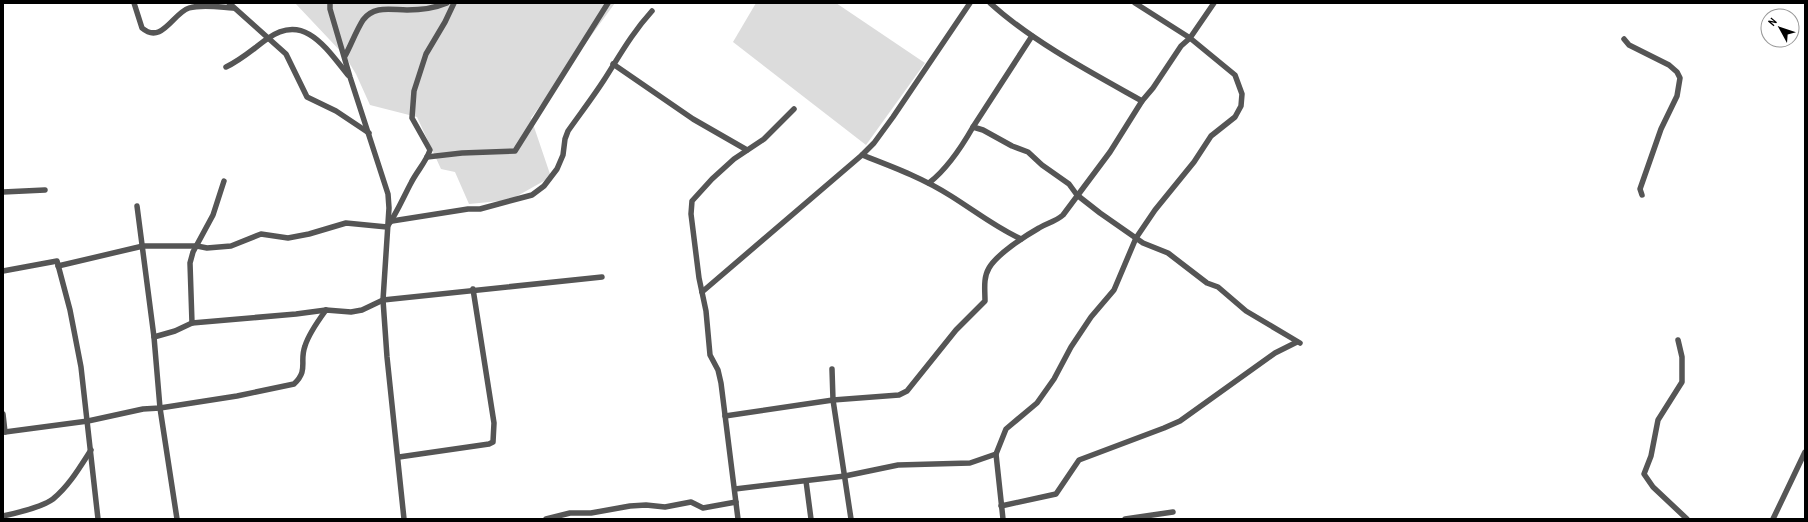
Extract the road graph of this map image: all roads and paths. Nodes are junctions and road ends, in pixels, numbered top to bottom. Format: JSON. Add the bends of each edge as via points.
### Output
{"nodes":[{"id":1,"x":134,"y":3,"type":"edge"},
{"id":2,"x":330,"y":3,"type":"edge"},
{"id":3,"x":447,"y":3,"type":"edge"},
{"id":4,"x":454,"y":3,"type":"edge"},
{"id":5,"x":608,"y":3,"type":"edge"},
{"id":6,"x":970,"y":3,"type":"edge"},
{"id":7,"x":990,"y":3,"type":"edge"},
{"id":8,"x":1135,"y":3,"type":"edge"},
{"id":9,"x":1214,"y":3,"type":"edge"},
{"id":10,"x":231,"y":6,"type":"edge"},
{"id":11,"x":652,"y":11,"type":"dead end"},
{"id":12,"x":1032,"y":36,"type":"junction"},
{"id":13,"x":269,"y":38,"type":"junction"},
{"id":14,"x":1190,"y":38,"type":"junction"},
{"id":15,"x":1624,"y":39,"type":"dead end"},
{"id":16,"x":345,"y":56,"type":"junction"},
{"id":17,"x":613,"y":64,"type":"junction"},
{"id":18,"x":226,"y":67,"type":"dead end"},
{"id":19,"x":350,"y":76,"type":"junction"},
{"id":20,"x":1142,"y":101,"type":"junction"},
{"id":21,"x":794,"y":109,"type":"dead end"},
{"id":22,"x":973,"y":127,"type":"junction"},
{"id":23,"x":369,"y":133,"type":"junction"},
{"id":24,"x":747,"y":150,"type":"junction"},
{"id":25,"x":862,"y":156,"type":"junction"},
{"id":26,"x":427,"y":157,"type":"junction"},
{"id":27,"x":224,"y":181,"type":"dead end"},
{"id":28,"x":929,"y":183,"type":"junction"},
{"id":29,"x":45,"y":190,"type":"dead end"},
{"id":30,"x":3,"y":192,"type":"edge"},
{"id":31,"x":1642,"y":194,"type":"dead end"},
{"id":32,"x":1077,"y":196,"type":"junction"},
{"id":33,"x":137,"y":206,"type":"dead end"},
{"id":34,"x":392,"y":221,"type":"junction"},
{"id":35,"x":387,"y":227,"type":"junction"},
{"id":36,"x":1136,"y":238,"type":"junction"},
{"id":37,"x":1021,"y":240,"type":"junction"},
{"id":38,"x":143,"y":246,"type":"junction"},
{"id":39,"x":197,"y":246,"type":"junction"},
{"id":40,"x":58,"y":266,"type":"junction"},
{"id":41,"x":3,"y":271,"type":"edge"},
{"id":42,"x":602,"y":277,"type":"dead end"},
{"id":43,"x":473,"y":290,"type":"junction"},
{"id":44,"x":702,"y":292,"type":"junction"},
{"id":45,"x":383,"y":300,"type":"junction"},
{"id":46,"x":326,"y":310,"type":"junction"},
{"id":47,"x":192,"y":323,"type":"junction"},
{"id":48,"x":154,"y":337,"type":"junction"},
{"id":49,"x":1678,"y":340,"type":"dead end"},
{"id":50,"x":832,"y":369,"type":"dead end"},
{"id":51,"x":833,"y":400,"type":"junction"},
{"id":52,"x":160,"y":408,"type":"junction"},
{"id":53,"x":3,"y":414,"type":"edge"},
{"id":54,"x":725,"y":416,"type":"junction"},
{"id":55,"x":88,"y":421,"type":"junction"},
{"id":56,"x":4,"y":432,"type":"edge"},
{"id":57,"x":91,"y":450,"type":"junction"},
{"id":58,"x":1805,"y":452,"type":"edge"},
{"id":59,"x":996,"y":454,"type":"junction"},
{"id":60,"x":399,"y":457,"type":"junction"},
{"id":61,"x":845,"y":476,"type":"junction"},
{"id":62,"x":806,"y":481,"type":"junction"},
{"id":63,"x":734,"y":488,"type":"junction"},
{"id":64,"x":736,"y":502,"type":"junction"},
{"id":65,"x":1001,"y":506,"type":"junction"},
{"id":66,"x":1173,"y":512,"type":"dead end"},
{"id":67,"x":3,"y":516,"type":"edge"},
{"id":68,"x":98,"y":519,"type":"edge"},
{"id":69,"x":177,"y":519,"type":"edge"},
{"id":70,"x":404,"y":519,"type":"edge"},
{"id":71,"x":546,"y":519,"type":"edge"},
{"id":72,"x":738,"y":519,"type":"edge"},
{"id":73,"x":811,"y":519,"type":"edge"},
{"id":74,"x":851,"y":519,"type":"edge"},
{"id":75,"x":1003,"y":519,"type":"edge"},
{"id":76,"x":1125,"y":519,"type":"edge"},
{"id":77,"x":1687,"y":519,"type":"edge"},
{"id":78,"x":1774,"y":519,"type":"edge"}],
"edges":[{"from":1,"to":10,"type":"street","via":[[142,28],[150,33],[168,27],[188,8]]},
{"from":2,"to":16,"type":"street"},
{"from":3,"to":16,"type":"street","via":[[407,10],[388,8],[374,11],[364,19]]},
{"from":4,"to":26,"type":"street","via":[[426,54],[414,91],[412,118],[430,150]]},
{"from":5,"to":26,"type":"street","via":[[515,151]]},
{"from":6,"to":25,"type":"street","via":[[893,118]]},
{"from":7,"to":12,"type":"street"},
{"from":8,"to":14,"type":"street"},
{"from":9,"to":14,"type":"street"},
{"from":10,"to":13,"type":"street"},
{"from":11,"to":17,"type":"street"},
{"from":12,"to":20,"type":"street"},
{"from":12,"to":22,"type":"street"},
{"from":13,"to":18,"type":"street","via":[[239,61]]},
{"from":13,"to":19,"type":"street","via":[[286,29],[296,28],[307,32],[322,44]]},
{"from":13,"to":23,"type":"street","via":[[286,54],[307,97]]},
{"from":14,"to":20,"type":"street","via":[[1181,46]]},
{"from":14,"to":36,"type":"street","via":[[1235,75],[1242,94],[1241,106],[1235,117],[1211,136]]},
{"from":15,"to":31,"type":"street","via":[[1629,45],[1669,66],[1680,78],[1677,96],[1640,189]]},
{"from":16,"to":19,"type":"street"},
{"from":17,"to":24,"type":"street","via":[[693,119]]},
{"from":17,"to":34,"type":"street","via":[[568,131],[557,169],[544,186],[532,195],[480,209]]},
{"from":19,"to":23,"type":"street"},
{"from":20,"to":32,"type":"street","via":[[1110,152]]},
{"from":21,"to":24,"type":"street","via":[[764,139]]},
{"from":22,"to":28,"type":"street","via":[[938,175]]},
{"from":22,"to":32,"type":"street","via":[[1028,152],[1069,184]]},
{"from":23,"to":35,"type":"street","via":[[388,194]]},
{"from":24,"to":44,"type":"street","via":[[734,159],[692,201],[691,214]]},
{"from":25,"to":28,"type":"street"},
{"from":25,"to":44,"type":"street"},
{"from":26,"to":34,"type":"street"},
{"from":27,"to":39,"type":"street","via":[[213,215]]},
{"from":28,"to":37,"type":"street","via":[[1000,230]]},
{"from":29,"to":30,"type":"street"},
{"from":32,"to":36,"type":"street"},
{"from":32,"to":37,"type":"street","via":[[1056,221],[1040,227]]},
{"from":33,"to":38,"type":"street"},
{"from":34,"to":35,"type":"street"},
{"from":35,"to":39,"type":"street","via":[[346,223],[288,238],[261,234],[231,246]]},
{"from":35,"to":45,"type":"street"},
{"from":36,"to":59,"type":"street","via":[[1114,290],[1091,317],[1037,403],[1006,429]]},
{"from":36,"to":65,"type":"street","via":[[1168,253],[1207,283],[1218,287],[1246,311],[1299,343],[1275,353],[1180,421],[1079,460],[1056,494]]},
{"from":37,"to":51,"type":"street","via":[[999,256],[989,268],[985,278],[985,301],[956,330],[907,391],[900,395]]},
{"from":38,"to":39,"type":"street"},
{"from":38,"to":40,"type":"street"},
{"from":38,"to":48,"type":"street"},
{"from":39,"to":47,"type":"street","via":[[190,263]]},
{"from":40,"to":41,"type":"street","via":[[57,261]]},
{"from":40,"to":55,"type":"street","via":[[76,335]]},
{"from":42,"to":43,"type":"street"},
{"from":43,"to":45,"type":"street"},
{"from":43,"to":60,"type":"street","via":[[493,416],[493,442]]},
{"from":44,"to":54,"type":"street","via":[[710,356],[722,383]]},
{"from":45,"to":46,"type":"street","via":[[351,312]]},
{"from":45,"to":60,"type":"street"},
{"from":46,"to":47,"type":"street"},
{"from":46,"to":52,"type":"street","via":[[304,346],[303,368],[294,384]]},
{"from":47,"to":48,"type":"street"},
{"from":48,"to":52,"type":"street"},
{"from":49,"to":77,"type":"street","via":[[1682,357],[1682,382],[1658,420],[1651,456],[1644,474],[1653,487]]},
{"from":50,"to":51,"type":"street"},
{"from":51,"to":54,"type":"street"},
{"from":51,"to":61,"type":"street"},
{"from":52,"to":55,"type":"street","via":[[143,409]]},
{"from":52,"to":69,"type":"street"},
{"from":53,"to":56,"type":"street"},
{"from":54,"to":63,"type":"street"},
{"from":55,"to":56,"type":"street"},
{"from":55,"to":57,"type":"street"},
{"from":57,"to":67,"type":"street","via":[[72,479],[52,500]]},
{"from":57,"to":68,"type":"street"},
{"from":58,"to":78,"type":"street"},
{"from":59,"to":61,"type":"street","via":[[970,463],[898,465]]},
{"from":59,"to":65,"type":"street"},
{"from":60,"to":70,"type":"street"},
{"from":61,"to":62,"type":"street"},
{"from":61,"to":74,"type":"street"},
{"from":62,"to":63,"type":"street"},
{"from":62,"to":73,"type":"street"},
{"from":63,"to":64,"type":"street"},
{"from":64,"to":71,"type":"street","via":[[703,508],[691,502],[665,508],[630,506],[591,513],[570,513]]},
{"from":64,"to":72,"type":"street"},
{"from":65,"to":75,"type":"street"},
{"from":66,"to":76,"type":"street"}]}
